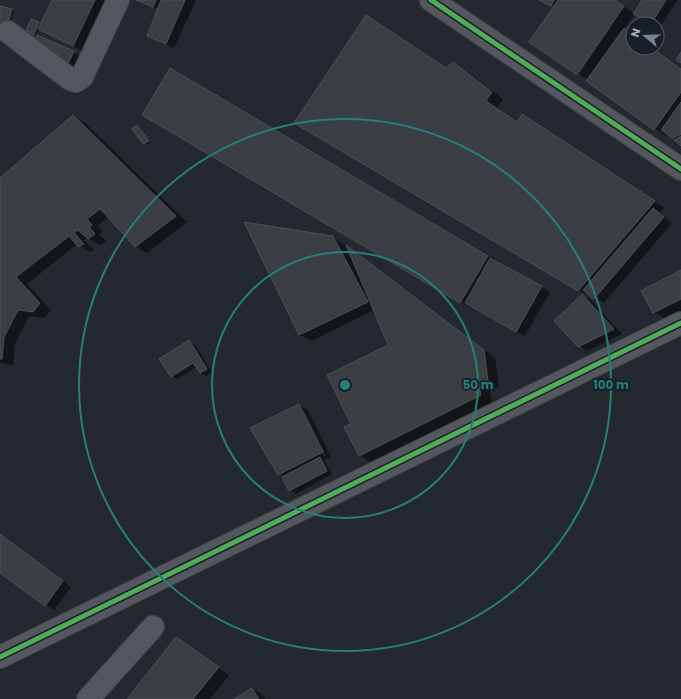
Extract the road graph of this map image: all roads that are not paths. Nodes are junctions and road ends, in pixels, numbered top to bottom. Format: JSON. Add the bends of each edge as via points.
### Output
{"nodes":[{"id":1,"x":118,"y":0,"type":"edge"},
{"id":2,"x":431,"y":0,"type":"edge"},
{"id":3,"x":8,"y":32,"type":"dead end"},
{"id":4,"x":681,"y":168,"type":"edge"},
{"id":5,"x":681,"y":323,"type":"edge"},
{"id":6,"x":153,"y":627,"type":"dead end"},
{"id":7,"x":0,"y":657,"type":"edge"},
{"id":8,"x":88,"y":699,"type":"edge"}],
"edges":[{"from":1,"to":3,"type":"street","via":[[82,77],[76,81]]},
{"from":2,"to":4,"type":"street"},
{"from":5,"to":7,"type":"street"},
{"from":6,"to":8,"type":"street"}]}
